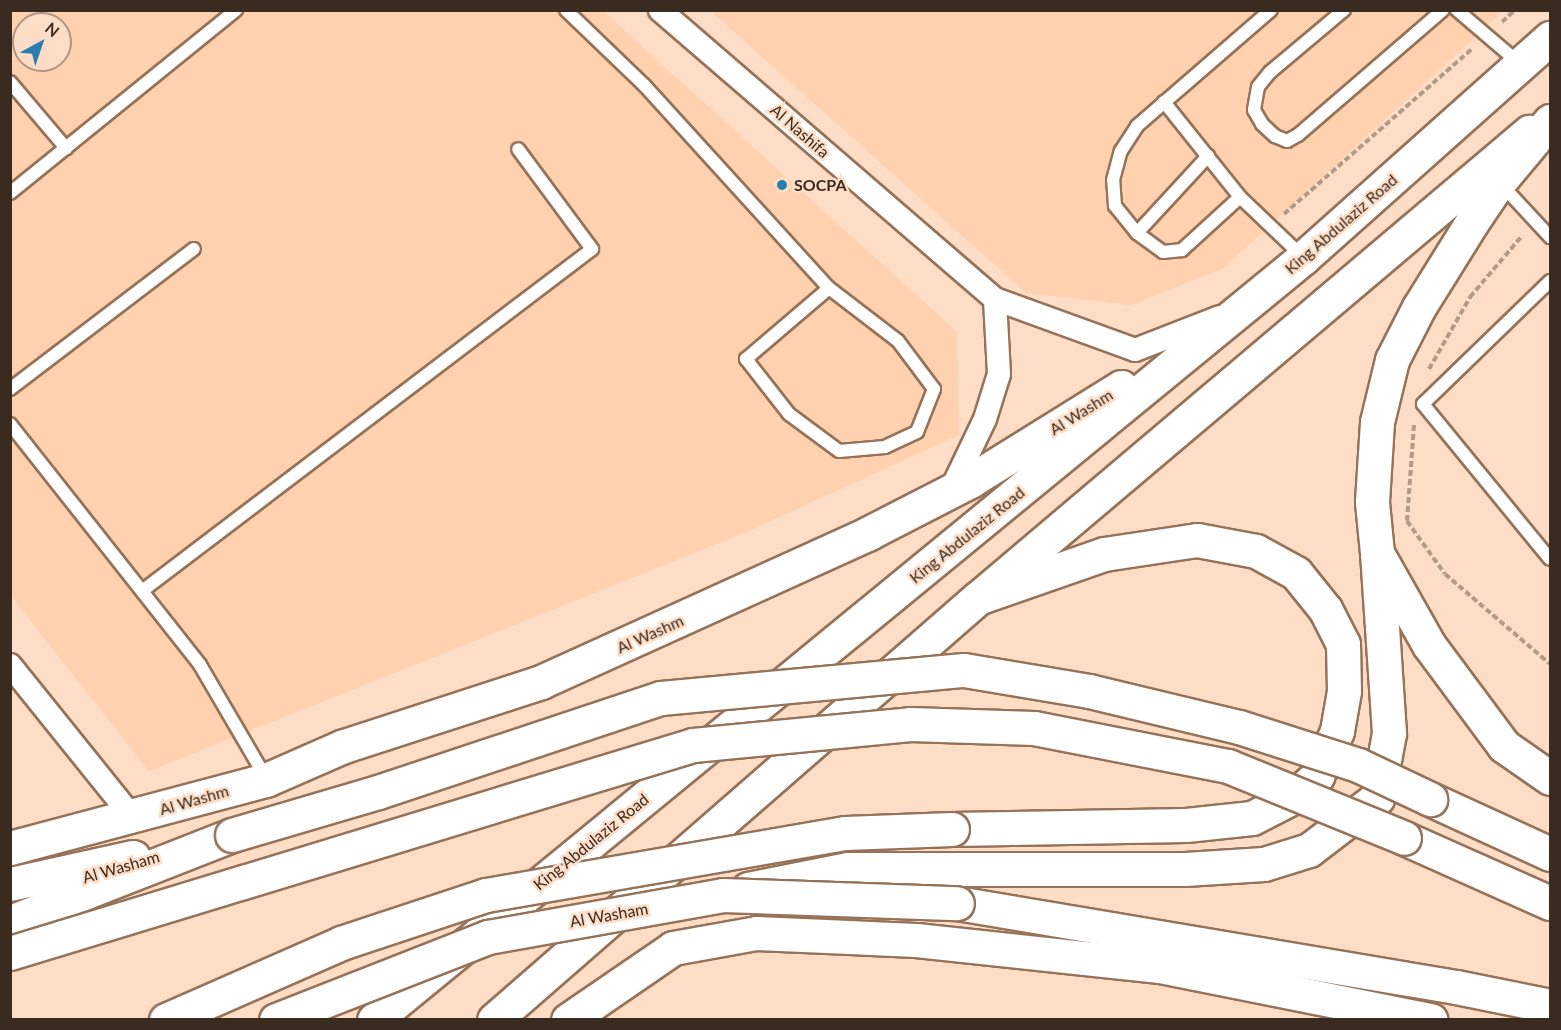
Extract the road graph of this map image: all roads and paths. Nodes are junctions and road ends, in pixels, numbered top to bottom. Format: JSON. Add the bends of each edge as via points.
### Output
{"nodes":[{"id":1,"x":236,"y":10,"type":"edge"},
{"id":2,"x":566,"y":10,"type":"edge"},
{"id":3,"x":660,"y":10,"type":"edge"},
{"id":4,"x":1271,"y":10,"type":"edge"},
{"id":5,"x":1344,"y":10,"type":"edge"},
{"id":6,"x":1443,"y":10,"type":"edge"},
{"id":7,"x":1457,"y":10,"type":"edge"},
{"id":8,"x":1515,"y":10,"type":"edge"},
{"id":9,"x":1486,"y":36,"type":"junction"},
{"id":10,"x":1551,"y":38,"type":"edge"},
{"id":11,"x":1520,"y":64,"type":"junction"},
{"id":12,"x":10,"y":82,"type":"edge"},
{"id":13,"x":1164,"y":102,"type":"junction"},
{"id":14,"x":1551,"y":114,"type":"edge"},
{"id":15,"x":1551,"y":121,"type":"edge"},
{"id":16,"x":66,"y":148,"type":"junction"},
{"id":17,"x":519,"y":149,"type":"dead end"},
{"id":18,"x":1208,"y":156,"type":"junction"},
{"id":19,"x":1499,"y":182,"type":"junction"},
{"id":20,"x":10,"y":193,"type":"edge"},
{"id":21,"x":1240,"y":197,"type":"junction"},
{"id":22,"x":1270,"y":226,"type":"junction"},
{"id":23,"x":1137,"y":233,"type":"junction"},
{"id":24,"x":1551,"y":237,"type":"edge"},
{"id":25,"x":194,"y":249,"type":"dead end"},
{"id":26,"x":1304,"y":258,"type":"junction"},
{"id":27,"x":1551,"y":281,"type":"edge"},
{"id":28,"x":829,"y":288,"type":"junction"},
{"id":29,"x":995,"y":299,"type":"junction"},
{"id":30,"x":1240,"y":309,"type":"junction"},
{"id":31,"x":10,"y":389,"type":"edge"},
{"id":32,"x":10,"y":424,"type":"edge"},
{"id":33,"x":951,"y":490,"type":"junction"},
{"id":34,"x":1377,"y":553,"type":"junction"},
{"id":35,"x":1551,"y":559,"type":"edge"},
{"id":36,"x":142,"y":591,"type":"junction"},
{"id":37,"x":978,"y":598,"type":"junction"},
{"id":38,"x":10,"y":665,"type":"edge"},
{"id":39,"x":1551,"y":778,"type":"edge"},
{"id":40,"x":266,"y":780,"type":"junction"},
{"id":41,"x":132,"y":817,"type":"junction"},
{"id":42,"x":232,"y":835,"type":"junction"},
{"id":43,"x":10,"y":848,"type":"edge"},
{"id":44,"x":1551,"y":854,"type":"edge"},
{"id":45,"x":10,"y":884,"type":"edge"},
{"id":46,"x":723,"y":895,"type":"junction"},
{"id":47,"x":10,"y":898,"type":"edge"},
{"id":48,"x":1551,"y":903,"type":"edge"},
{"id":49,"x":10,"y":922,"type":"edge"},
{"id":50,"x":10,"y":953,"type":"edge"},
{"id":51,"x":1551,"y":1006,"type":"edge"},
{"id":52,"x":1342,"y":1012,"type":"edge"},
{"id":53,"x":166,"y":1020,"type":"edge"},
{"id":54,"x":276,"y":1020,"type":"edge"},
{"id":55,"x":374,"y":1020,"type":"edge"},
{"id":56,"x":494,"y":1020,"type":"edge"},
{"id":57,"x":568,"y":1020,"type":"edge"},
{"id":58,"x":1431,"y":1020,"type":"edge"}],
"edges":[{"from":1,"to":16,"type":"lane"},
{"from":2,"to":28,"type":"lane","via":[[644,85]]},
{"from":3,"to":29,"type":"street","name":"Al Nashifa"},
{"from":4,"to":13,"type":"lane"},
{"from":5,"to":6,"type":"lane","via":[[1270,72],[1258,87],[1254,110],[1275,136],[1287,141],[1298,135]]},
{"from":7,"to":9,"type":"lane"},
{"from":8,"to":9,"type":"path"},
{"from":9,"to":11,"type":"lane"},
{"from":9,"to":22,"type":"path"},
{"from":10,"to":11,"type":"main road","name":"King Abdulaziz Road"},
{"from":11,"to":26,"type":"main road","name":"King Abdulaziz Road"},
{"from":12,"to":16,"type":"lane"},
{"from":13,"to":18,"type":"lane"},
{"from":13,"to":23,"type":"lane","via":[[1128,136],[1113,180],[1115,206]]},
{"from":14,"to":37,"type":"main road"},
{"from":15,"to":19,"type":"main road"},
{"from":16,"to":20,"type":"lane"},
{"from":17,"to":36,"type":"lane","via":[[592,249]]},
{"from":18,"to":21,"type":"lane"},
{"from":18,"to":23,"type":"lane"},
{"from":19,"to":24,"type":"lane"},
{"from":19,"to":34,"type":"main road","via":[[1419,307],[1392,360],[1376,433],[1372,501]]},
{"from":21,"to":22,"type":"lane"},
{"from":21,"to":23,"type":"lane","via":[[1182,250],[1162,252]]},
{"from":22,"to":26,"type":"lane"},
{"from":25,"to":31,"type":"lane"},
{"from":26,"to":30,"type":"main road","name":"King Abdulaziz Road"},
{"from":27,"to":35,"type":"lane","via":[[1423,404]]},
{"from":28,"to":28,"type":"lane","via":[[898,341],[934,389],[917,432],[885,447],[839,451],[789,414],[746,359]]},
{"from":29,"to":30,"type":"street","via":[[1135,350]]},
{"from":29,"to":33,"type":"street","via":[[999,374],[985,419]]},
{"from":30,"to":33,"type":"main road","name":"Al Washm"},
{"from":30,"to":55,"type":"main road","name":"King Abdulaziz Road"},
{"from":32,"to":36,"type":"lane"},
{"from":33,"to":40,"type":"main road","name":"Al Washm","via":[[783,574],[541,682],[344,746]]},
{"from":34,"to":39,"type":"main road","via":[[1429,645],[1504,746]]},
{"from":34,"to":46,"type":"main road","via":[[1389,733],[1377,798],[1309,850],[1264,864],[1185,869],[848,869]]},
{"from":36,"to":40,"type":"lane","via":[[200,665]]},
{"from":37,"to":53,"type":"main road","bridge":true,"via":[[1104,554],[1197,540],[1256,550],[1296,573],[1324,609],[1343,644],[1344,691],[1337,731],[1317,776],[1295,796],[1251,818],[1186,825],[845,833],[486,895],[341,942]]},
{"from":37,"to":56,"type":"main road"},
{"from":38,"to":41,"type":"street"},
{"from":40,"to":41,"type":"main road","name":"Al Washm"},
{"from":41,"to":43,"type":"main road","name":"Al Washm"},
{"from":42,"to":44,"type":"main road","bridge":true,"via":[[378,792],[661,698],[964,670],[1089,691],[1239,727],[1358,765]]},
{"from":42,"to":45,"type":"main road"},
{"from":42,"to":47,"type":"main road","name":"Al Washam"},
{"from":42,"to":49,"type":"main road"},
{"from":46,"to":51,"type":"main road","name":"Al Washam","bridge":true,"via":[[957,903]]},
{"from":46,"to":54,"type":"main road","name":"Al Washam","bridge":true,"via":[[488,938]]},
{"from":48,"to":50,"type":"main road","bridge":true,"via":[[1228,766],[1034,728],[910,724],[693,745]]},
{"from":52,"to":57,"type":"main road","via":[[1160,966],[916,940],[756,933],[673,948]]},
{"from":52,"to":58,"type":"main road"}]}
